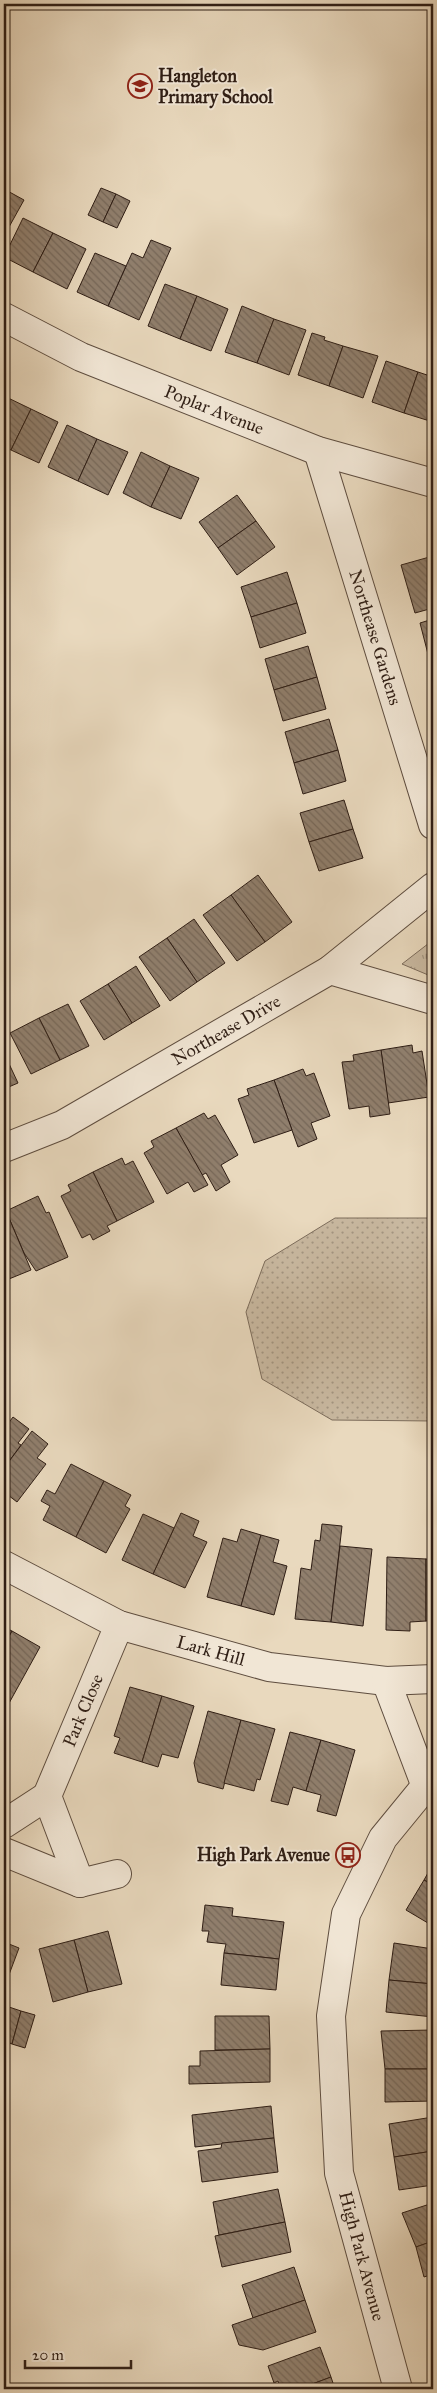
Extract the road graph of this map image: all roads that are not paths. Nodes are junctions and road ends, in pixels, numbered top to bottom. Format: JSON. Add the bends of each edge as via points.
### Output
{"nodes":[{"id":1,"x":4,"y":317,"type":"edge"},
{"id":2,"x":318,"y":451,"type":"junction"},
{"id":3,"x":433,"y":483,"type":"edge"},
{"id":4,"x":433,"y":825,"type":"edge"},
{"id":5,"x":433,"y":887,"type":"edge"},
{"id":6,"x":330,"y":970,"type":"junction"},
{"id":7,"x":433,"y":1000,"type":"edge"},
{"id":8,"x":4,"y":1148,"type":"edge"},
{"id":9,"x":4,"y":1565,"type":"edge"},
{"id":10,"x":119,"y":1625,"type":"junction"},
{"id":11,"x":433,"y":1679,"type":"edge"},
{"id":12,"x":386,"y":1681,"type":"junction"},
{"id":13,"x":429,"y":1781,"type":"edge"},
{"id":14,"x":47,"y":1796,"type":"junction"},
{"id":15,"x":4,"y":1824,"type":"edge"},
{"id":16,"x":4,"y":1852,"type":"edge"},
{"id":17,"x":117,"y":1874,"type":"dead end"},
{"id":18,"x":80,"y":1883,"type":"junction"},
{"id":19,"x":398,"y":2389,"type":"edge"}],
"edges":[{"from":1,"to":2,"type":"street","name":"Poplar Avenue","via":[[81,357]]},
{"from":2,"to":3,"type":"street","name":"Poplar Avenue"},
{"from":2,"to":4,"type":"street","name":"Northease Gardens"},
{"from":5,"to":6,"type":"street","name":"Northease Drive"},
{"from":6,"to":7,"type":"street"},
{"from":6,"to":8,"type":"street","name":"Northease Drive","via":[[62,1125]]},
{"from":9,"to":10,"type":"street","name":"Lark Hill"},
{"from":10,"to":12,"type":"street","name":"Lark Hill","via":[[269,1667]]},
{"from":10,"to":14,"type":"street","name":"Park Close"},
{"from":11,"to":12,"type":"street","name":"Lark Hill"},
{"from":12,"to":13,"type":"street","name":"High Park Avenue"},
{"from":13,"to":19,"type":"street","name":"High Park Avenue","via":[[383,1838],[346,1914],[331,2016],[339,2173]]},
{"from":14,"to":15,"type":"street"},
{"from":14,"to":18,"type":"street"},
{"from":16,"to":18,"type":"street"},
{"from":17,"to":18,"type":"street"}]}
